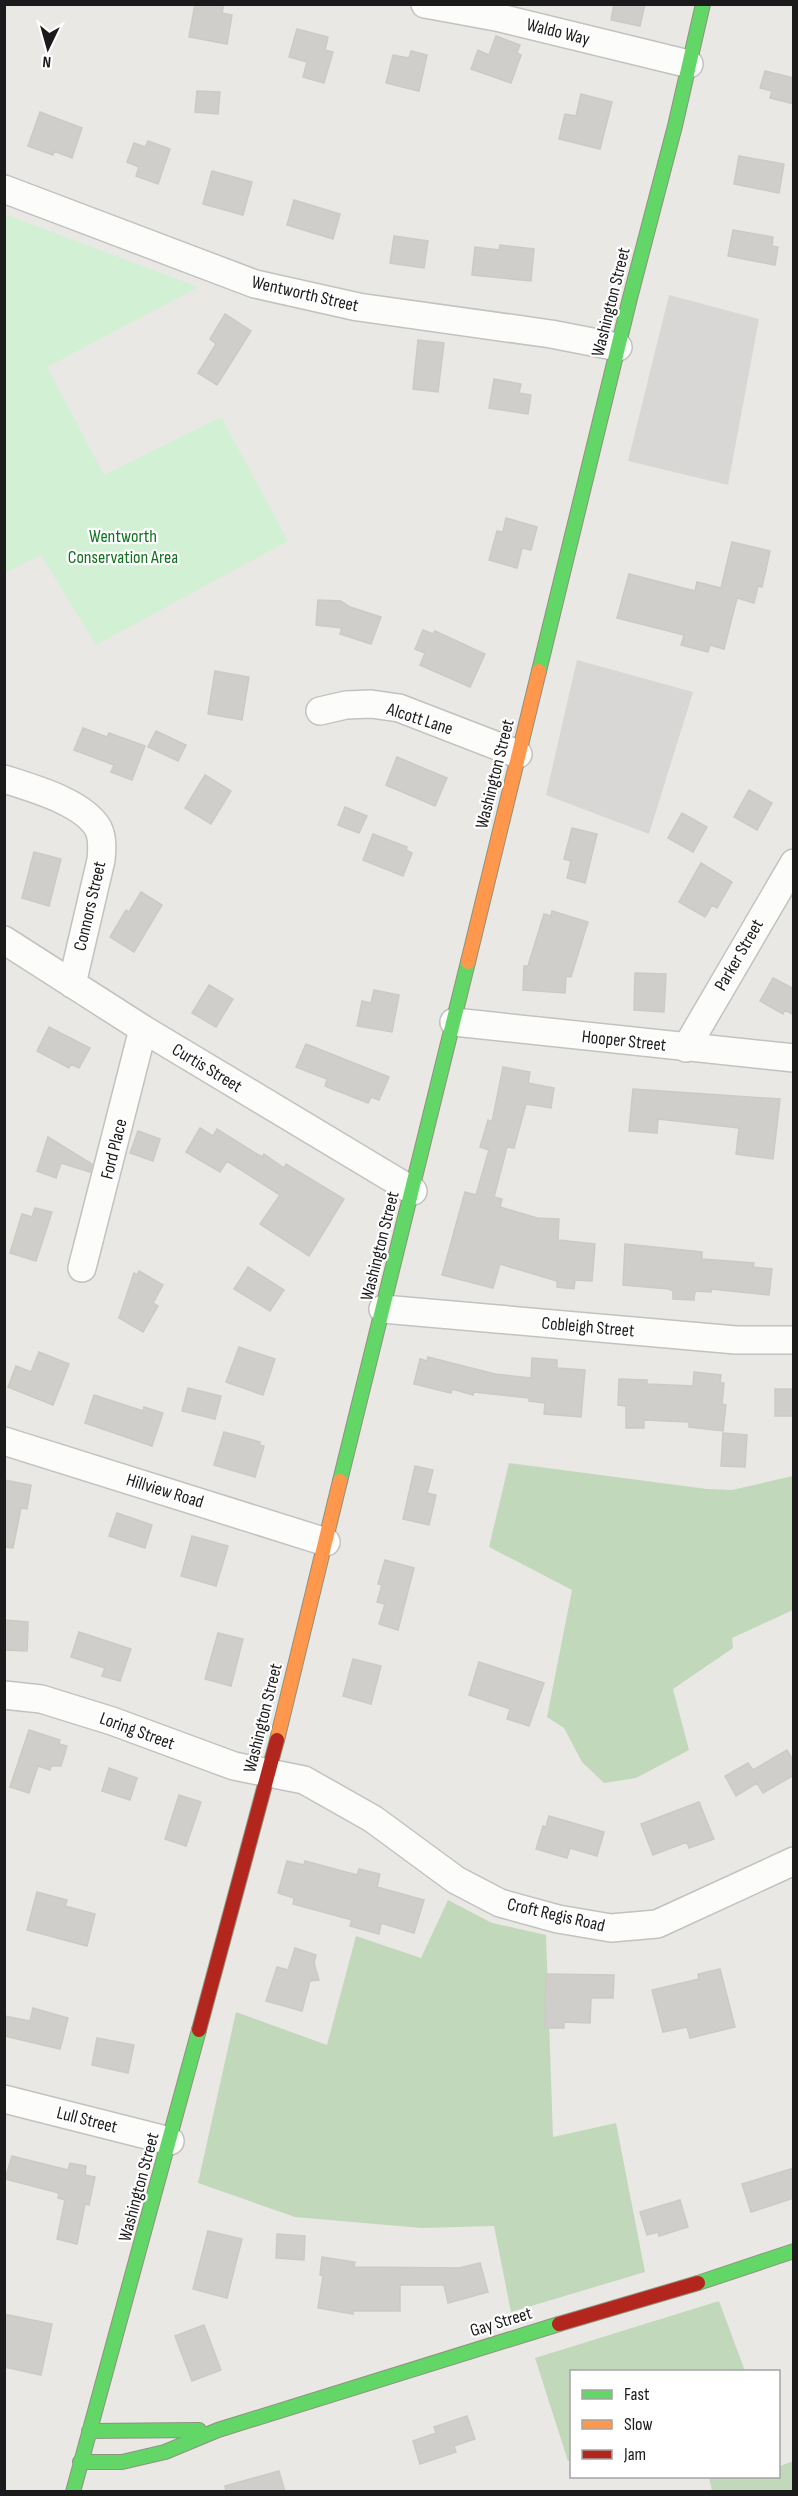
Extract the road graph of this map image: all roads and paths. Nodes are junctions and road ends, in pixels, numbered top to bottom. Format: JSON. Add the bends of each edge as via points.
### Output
{"nodes":[{"id":1,"x":425,"y":4,"type":"edge"},
{"id":2,"x":703,"y":4,"type":"edge"},
{"id":3,"x":689,"y":64,"type":"junction"},
{"id":4,"x":4,"y":189,"type":"edge"},
{"id":5,"x":618,"y":347,"type":"junction"},
{"id":6,"x":320,"y":711,"type":"dead end"},
{"id":7,"x":518,"y":754,"type":"junction"},
{"id":8,"x":4,"y":779,"type":"edge"},
{"id":9,"x":794,"y":863,"type":"edge"},
{"id":10,"x":4,"y":940,"type":"edge"},
{"id":11,"x":72,"y":984,"type":"junction"},
{"id":12,"x":454,"y":1022,"type":"junction"},
{"id":13,"x":143,"y":1029,"type":"junction"},
{"id":14,"x":686,"y":1048,"type":"junction"},
{"id":15,"x":794,"y":1058,"type":"edge"},
{"id":16,"x":413,"y":1191,"type":"junction"},
{"id":17,"x":82,"y":1268,"type":"dead end"},
{"id":18,"x":383,"y":1309,"type":"junction"},
{"id":19,"x":794,"y":1340,"type":"edge"},
{"id":20,"x":4,"y":1441,"type":"edge"},
{"id":21,"x":326,"y":1542,"type":"junction"},
{"id":22,"x":4,"y":1695,"type":"edge"},
{"id":23,"x":268,"y":1772,"type":"junction"},
{"id":24,"x":794,"y":1861,"type":"edge"},
{"id":25,"x":4,"y":2099,"type":"edge"},
{"id":26,"x":170,"y":2141,"type":"junction"},
{"id":27,"x":794,"y":2251,"type":"edge"},
{"id":28,"x":218,"y":2430,"type":"junction"},
{"id":29,"x":89,"y":2431,"type":"junction"},
{"id":30,"x":80,"y":2462,"type":"junction"},
{"id":31,"x":73,"y":2492,"type":"edge"}],
"edges":[{"from":1,"to":3,"type":"street","name":"Waldo Way","via":[[496,17]]},
{"from":2,"to":3,"type":"main road","name":"Washington Street"},
{"from":3,"to":5,"type":"main road","name":"Washington Street"},
{"from":4,"to":5,"type":"street","name":"Wentworth Street","via":[[255,284],[358,307]]},
{"from":5,"to":7,"type":"main road","name":"Washington Street"},
{"from":6,"to":7,"type":"street","name":"Alcott Lane","via":[[371,704],[399,708]]},
{"from":7,"to":12,"type":"main road","name":"Washington Street"},
{"from":8,"to":11,"type":"street","name":"Connors Street","via":[[79,809],[99,830],[101,860]]},
{"from":9,"to":14,"type":"street","name":"Parker Street"},
{"from":10,"to":11,"type":"street","name":"Curtis Street"},
{"from":11,"to":13,"type":"street","name":"Curtis Street"},
{"from":12,"to":14,"type":"street","name":"Hooper Street"},
{"from":12,"to":16,"type":"main road","name":"Washington Street"},
{"from":13,"to":16,"type":"street","name":"Curtis Street"},
{"from":13,"to":17,"type":"street","name":"Ford Place"},
{"from":14,"to":15,"type":"street","name":"Hooper Street"},
{"from":16,"to":18,"type":"main road","name":"Washington Street"},
{"from":18,"to":19,"type":"street","name":"Cobleigh Street","via":[[736,1340]]},
{"from":18,"to":21,"type":"main road","name":"Washington Street"},
{"from":20,"to":21,"type":"street","name":"Hillview Road"},
{"from":21,"to":23,"type":"main road","name":"Washington Street"},
{"from":22,"to":23,"type":"street","name":"Loring Street","via":[[40,1699],[234,1766]]},
{"from":23,"to":24,"type":"street","name":"Croft Regis Road","via":[[304,1780],[373,1819],[456,1880],[500,1903],[611,1928],[657,1924]]},
{"from":23,"to":26,"type":"main road","name":"Washington Street"},
{"from":25,"to":26,"type":"street","name":"Lull Street"},
{"from":26,"to":29,"type":"main road","name":"Washington Street"},
{"from":27,"to":28,"type":"main road","name":"Gay Street"},
{"from":28,"to":29,"type":"main road","name":"Gay Street"},
{"from":28,"to":30,"type":"main road","name":"Gay Street","via":[[154,2455],[122,2462]]},
{"from":29,"to":30,"type":"main road","name":"Washington Street"},
{"from":30,"to":31,"type":"main road","name":"Washington Street"}]}
